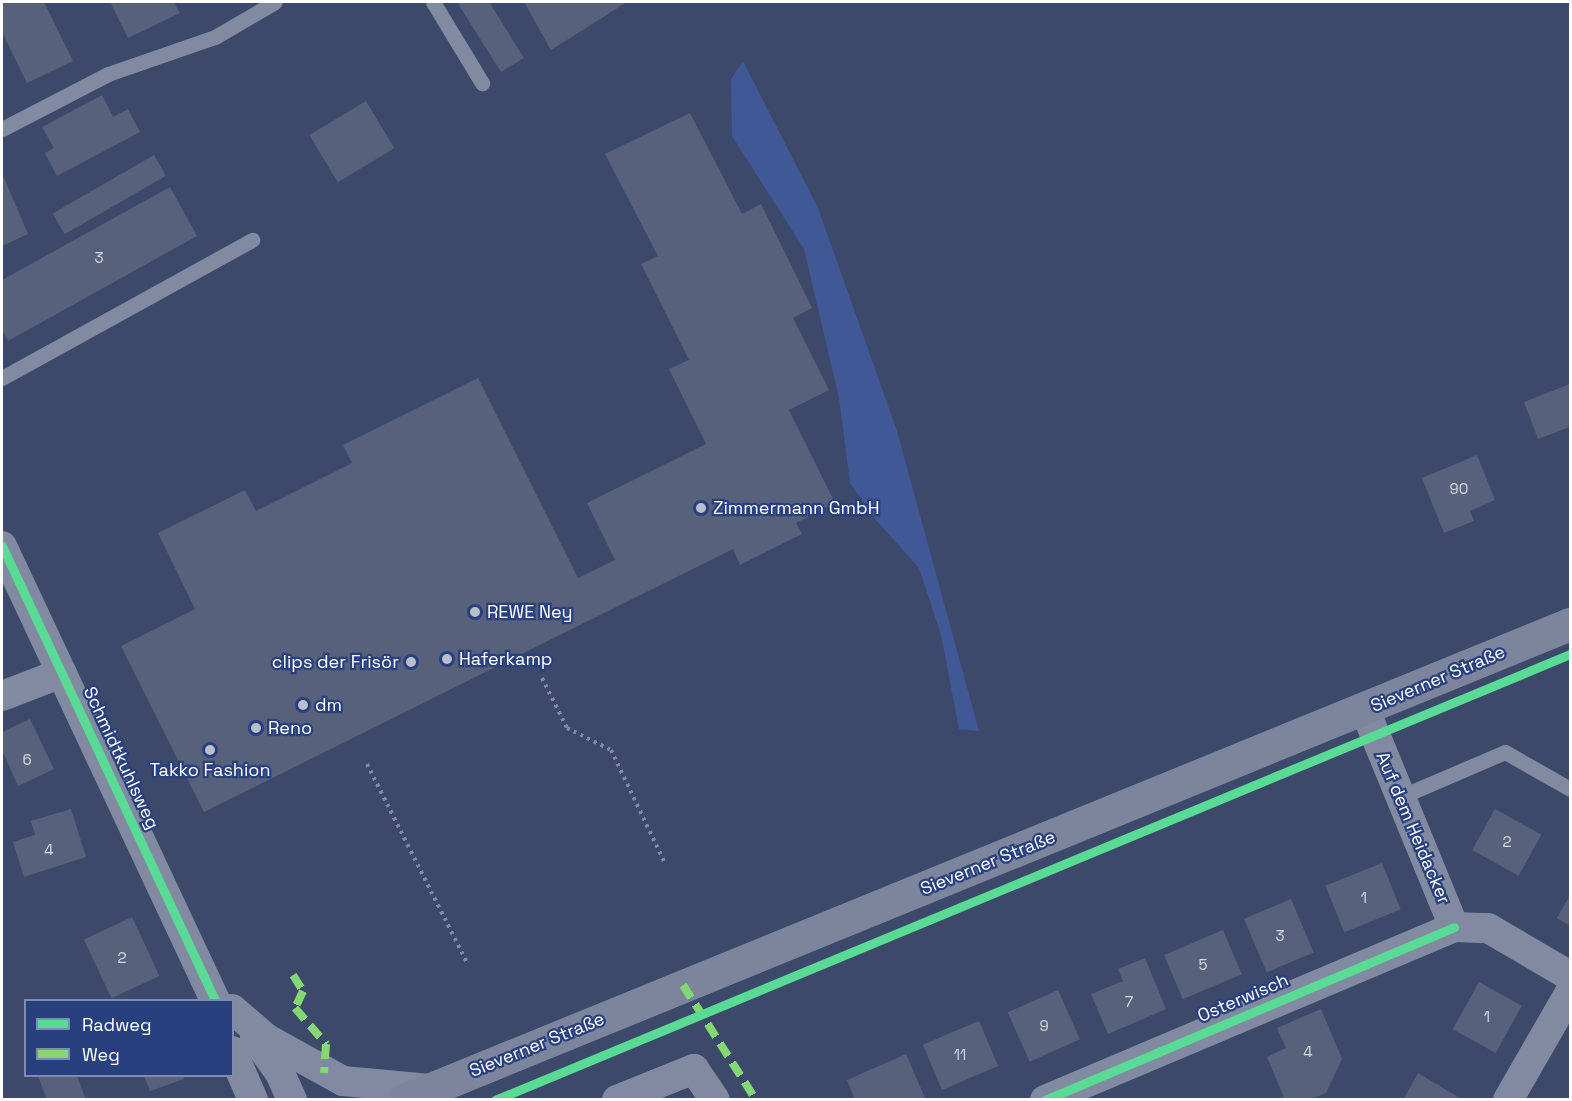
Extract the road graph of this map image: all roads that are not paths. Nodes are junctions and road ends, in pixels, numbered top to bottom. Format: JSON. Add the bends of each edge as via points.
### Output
{"nodes":[{"id":1,"x":275,"y":2,"type":"edge"},
{"id":2,"x":433,"y":2,"type":"edge"},
{"id":3,"x":482,"y":83,"type":"dead end"},
{"id":4,"x":2,"y":129,"type":"edge"},
{"id":5,"x":252,"y":240,"type":"dead end"},
{"id":6,"x":2,"y":378,"type":"edge"},
{"id":7,"x":2,"y":546,"type":"edge"},
{"id":8,"x":1570,"y":624,"type":"edge"},
{"id":9,"x":62,"y":673,"type":"junction"},
{"id":10,"x":2,"y":696,"type":"edge"},
{"id":11,"x":1365,"y":710,"type":"junction"},
{"id":12,"x":1570,"y":789,"type":"edge"},
{"id":13,"x":1400,"y":797,"type":"junction"},
{"id":14,"x":1454,"y":927,"type":"junction"},
{"id":15,"x":1570,"y":976,"type":"edge"},
{"id":16,"x":1570,"y":992,"type":"edge"},
{"id":17,"x":223,"y":999,"type":"edge"},
{"id":18,"x":234,"y":1010,"type":"edge"},
{"id":19,"x":234,"y":1014,"type":"edge"},
{"id":20,"x":234,"y":1056,"type":"edge"},
{"id":21,"x":417,"y":1094,"type":"edge"},
{"id":22,"x":253,"y":1100,"type":"edge"},
{"id":23,"x":292,"y":1100,"type":"edge"},
{"id":24,"x":617,"y":1100,"type":"edge"},
{"id":25,"x":715,"y":1100,"type":"edge"},
{"id":26,"x":1045,"y":1100,"type":"edge"},
{"id":27,"x":1508,"y":1100,"type":"edge"}],
"edges":[{"from":1,"to":4,"type":"lane","via":[[215,37],[108,74]]},
{"from":2,"to":3,"type":"lane"},
{"from":5,"to":6,"type":"lane"},
{"from":7,"to":9,"type":"street","name":"Schmidtkuhlsweg"},
{"from":8,"to":11,"type":"main road","name":"Sieverner Straße"},
{"from":9,"to":10,"type":"street"},
{"from":9,"to":17,"type":"street","name":"Schmidtkuhlsweg"},
{"from":11,"to":13,"type":"street","name":"Auf dem Heidacker"},
{"from":11,"to":21,"type":"main road","name":"Sieverner Straße"},
{"from":12,"to":13,"type":"lane","via":[[1505,752]]},
{"from":13,"to":14,"type":"street","name":"Auf dem Heidacker"},
{"from":14,"to":15,"type":"street","name":"Auf dem Heidacker","via":[[1488,928]]},
{"from":14,"to":26,"type":"street","name":"Osterwisch"},
{"from":16,"to":27,"type":"street"},
{"from":18,"to":21,"type":"street","name":"Schmidtkuhlsweg","via":[[289,1054],[343,1082]]},
{"from":19,"to":23,"type":"street","name":"Schmidtkuhlsweg","via":[[280,1073]]},
{"from":20,"to":22,"type":"street"},
{"from":24,"to":25,"type":"street","via":[[694,1069]]}]}
